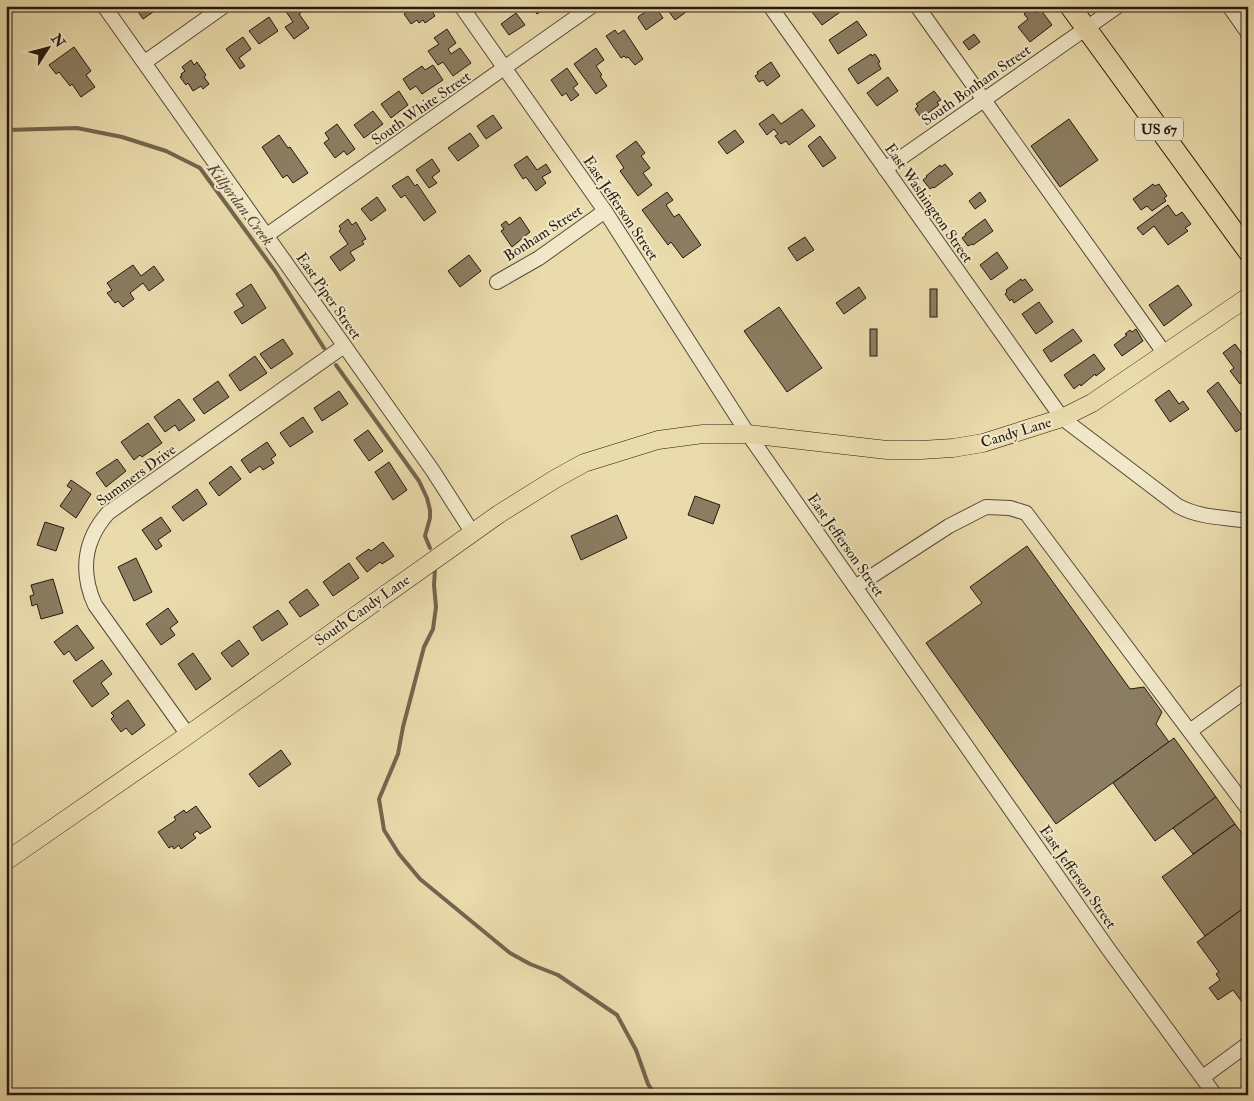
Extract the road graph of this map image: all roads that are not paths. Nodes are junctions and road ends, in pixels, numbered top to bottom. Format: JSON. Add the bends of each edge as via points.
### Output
{"nodes":[{"id":1,"x":104,"y":6,"type":"edge"},
{"id":2,"x":224,"y":6,"type":"edge"},
{"id":3,"x":461,"y":6,"type":"edge"},
{"id":4,"x":592,"y":6,"type":"edge"},
{"id":5,"x":770,"y":6,"type":"edge"},
{"id":6,"x":917,"y":6,"type":"edge"},
{"id":7,"x":1070,"y":6,"type":"edge"},
{"id":8,"x":1118,"y":6,"type":"edge"},
{"id":9,"x":1229,"y":6,"type":"edge"},
{"id":10,"x":1086,"y":28,"type":"junction"},
{"id":11,"x":1248,"y":33,"type":"edge"},
{"id":12,"x":145,"y":62,"type":"junction"},
{"id":13,"x":505,"y":69,"type":"junction"},
{"id":14,"x":984,"y":100,"type":"junction"},
{"id":15,"x":885,"y":169,"type":"junction"},
{"id":16,"x":605,"y":211,"type":"junction"},
{"id":17,"x":267,"y":235,"type":"junction"},
{"id":18,"x":1248,"y":251,"type":"edge"},
{"id":19,"x":497,"y":282,"type":"dead end"},
{"id":20,"x":1248,"y":297,"type":"edge"},
{"id":21,"x":344,"y":346,"type":"junction"},
{"id":22,"x":1166,"y":354,"type":"junction"},
{"id":23,"x":1062,"y":418,"type":"junction"},
{"id":24,"x":748,"y":434,"type":"junction"},
{"id":25,"x":1248,"y":521,"type":"edge"},
{"id":26,"x":472,"y":532,"type":"junction"},
{"id":27,"x":855,"y":587,"type":"junction"},
{"id":28,"x":1248,"y":689,"type":"edge"},
{"id":29,"x":1190,"y":731,"type":"junction"},
{"id":30,"x":188,"y":735,"type":"junction"},
{"id":31,"x":1248,"y":809,"type":"edge"},
{"id":32,"x":6,"y":861,"type":"edge"},
{"id":33,"x":1248,"y":1044,"type":"edge"},
{"id":34,"x":1203,"y":1077,"type":"junction"},
{"id":35,"x":1215,"y":1095,"type":"edge"}],
"edges":[{"from":1,"to":12,"type":"street","name":"East Piper Street"},
{"from":2,"to":12,"type":"street"},
{"from":3,"to":13,"type":"street","name":"East Jefferson Street"},
{"from":4,"to":13,"type":"street","name":"South White Street"},
{"from":5,"to":15,"type":"street","name":"East Washington Street"},
{"from":6,"to":14,"type":"street"},
{"from":7,"to":10,"type":"highway","number":"US 67"},
{"from":8,"to":10,"type":"street","name":"South Bonham Street"},
{"from":9,"to":11,"type":"street"},
{"from":10,"to":14,"type":"street","name":"South Bonham Street"},
{"from":10,"to":18,"type":"highway","number":"US 67"},
{"from":12,"to":17,"type":"street","name":"East Piper Street"},
{"from":13,"to":16,"type":"street","name":"East Jefferson Street"},
{"from":13,"to":17,"type":"street","name":"South White Street"},
{"from":14,"to":15,"type":"street","name":"South Bonham Street"},
{"from":14,"to":22,"type":"street"},
{"from":15,"to":23,"type":"street","name":"East Washington Street"},
{"from":16,"to":19,"type":"street","name":"Bonham Street","via":[[539,258]]},
{"from":16,"to":24,"type":"street","name":"East Jefferson Street"},
{"from":17,"to":21,"type":"street","name":"East Piper Street"},
{"from":20,"to":22,"type":"main road","name":"Candy Lane"},
{"from":21,"to":26,"type":"street","name":"East Piper Street"},
{"from":21,"to":30,"type":"street","name":"Summers Drive","via":[[108,513],[91,538],[86,557],[86,577],[95,605]]},
{"from":22,"to":23,"type":"main road","name":"Candy Lane","via":[[1106,395]]},
{"from":23,"to":24,"type":"main road","name":"Candy Lane","via":[[983,443],[921,450],[887,450]]},
{"from":23,"to":25,"type":"street","name":"East Washington Street","via":[[1188,512]]},
{"from":24,"to":26,"type":"main road","name":"South Candy Lane","via":[[703,434],[658,440],[584,463]]},
{"from":24,"to":27,"type":"street","name":"East Jefferson Street"},
{"from":26,"to":30,"type":"main road","name":"South Candy Lane"},
{"from":27,"to":29,"type":"street","via":[[986,506],[1026,513]]},
{"from":27,"to":34,"type":"street","name":"East Jefferson Street","via":[[1108,950]]},
{"from":28,"to":29,"type":"street"},
{"from":29,"to":31,"type":"street"},
{"from":30,"to":32,"type":"main road","name":"South Candy Lane"},
{"from":33,"to":34,"type":"street"},
{"from":34,"to":35,"type":"street","name":"East Jefferson Street"}]}
